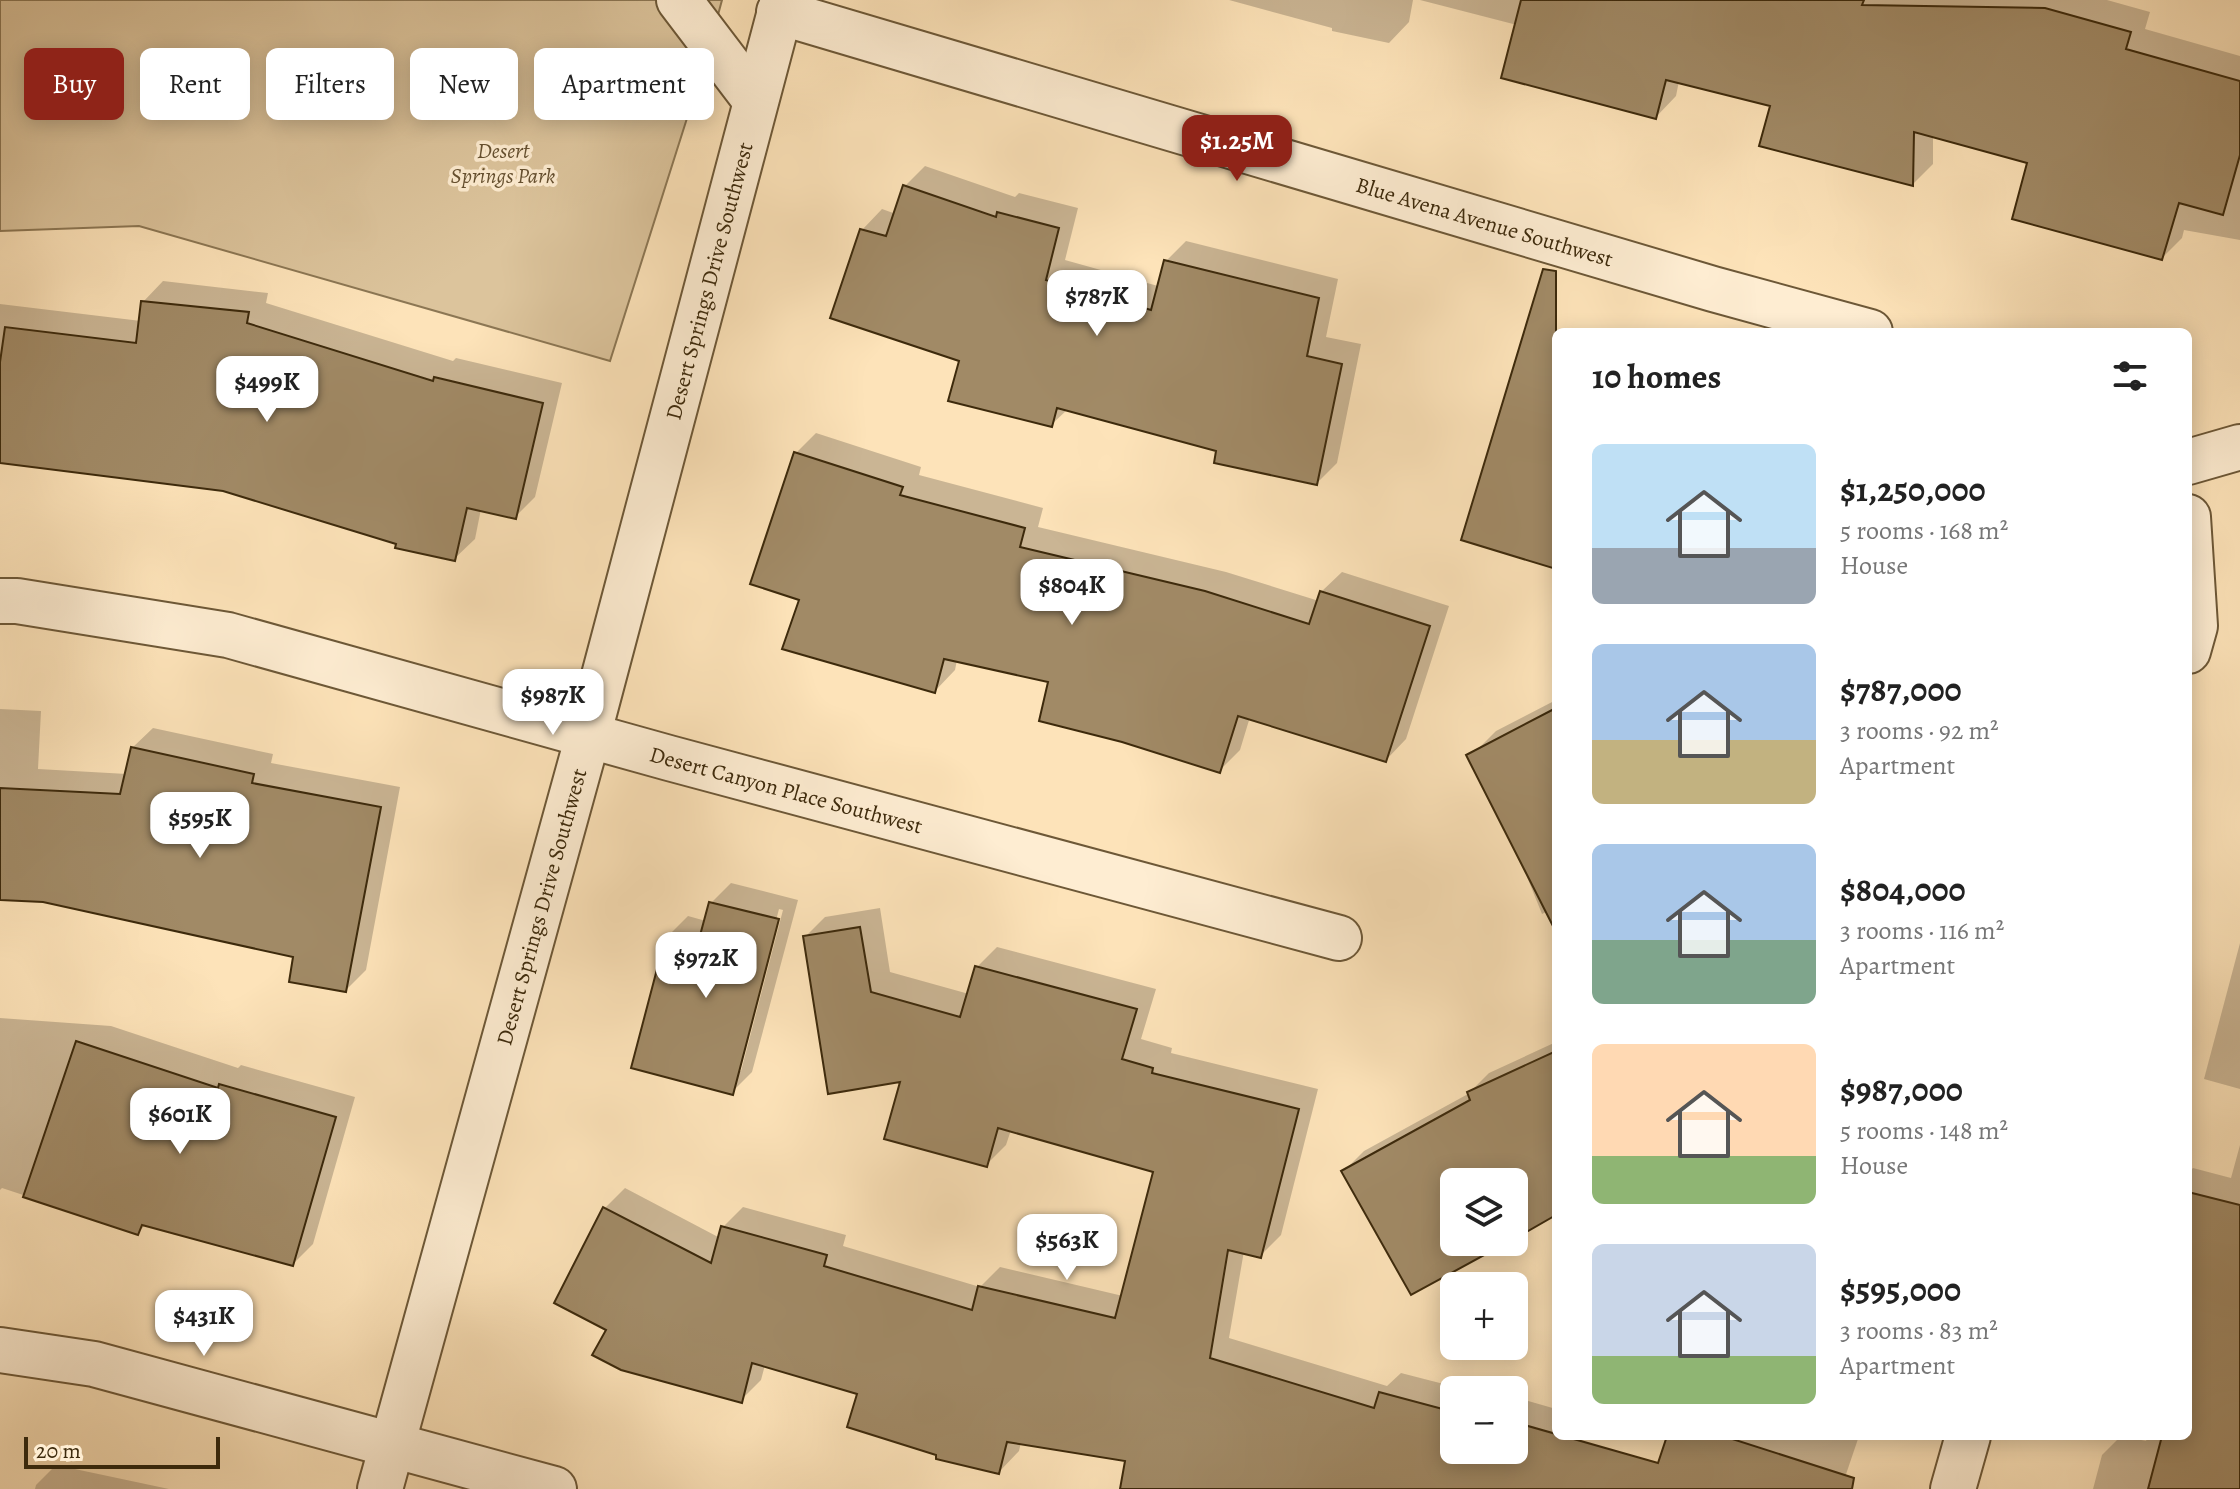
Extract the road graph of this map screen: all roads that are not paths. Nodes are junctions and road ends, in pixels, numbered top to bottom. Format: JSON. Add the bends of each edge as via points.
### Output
{"nodes":[{"id":1,"x":679,"y":0,"type":"edge"},
{"id":2,"x":781,"y":6,"type":"edge"},
{"id":3,"x":755,"y":100,"type":"junction"},
{"id":4,"x":1855,"y":328,"type":"edge"},
{"id":5,"x":2240,"y":447,"type":"edge"},
{"id":6,"x":2192,"y":461,"type":"edge"},
{"id":7,"x":2192,"y":579,"type":"edge"},
{"id":8,"x":0,"y":601,"type":"edge"},
{"id":9,"x":2192,"y":637,"type":"edge"},
{"id":10,"x":588,"y":736,"type":"junction"},
{"id":11,"x":1339,"y":938,"type":"dead end"},
{"id":12,"x":0,"y":1350,"type":"edge"},
{"id":13,"x":1967,"y":1440,"type":"edge"},
{"id":14,"x":391,"y":1444,"type":"junction"},
{"id":15,"x":380,"y":1489,"type":"edge"},
{"id":16,"x":554,"y":1489,"type":"edge"},
{"id":17,"x":1953,"y":1489,"type":"edge"}],
"edges":[{"from":1,"to":3,"type":"street"},
{"from":2,"to":3,"type":"street","name":"Desert Springs Drive Southwest"},
{"from":2,"to":4,"type":"street","name":"Blue Avena Avenue Southwest"},
{"from":3,"to":10,"type":"street","name":"Desert Springs Drive Southwest"},
{"from":5,"to":6,"type":"street"},
{"from":7,"to":9,"type":"street"},
{"from":8,"to":10,"type":"street","name":"Desert Canyon Place Southwest","via":[[228,635]]},
{"from":10,"to":11,"type":"street","name":"Desert Canyon Place Southwest"},
{"from":10,"to":14,"type":"street","name":"Desert Springs Drive Southwest"},
{"from":12,"to":14,"type":"street","via":[[94,1364]]},
{"from":13,"to":17,"type":"street"},
{"from":14,"to":15,"type":"street","name":"Desert Springs Drive Southwest"},
{"from":14,"to":16,"type":"street"}]}
